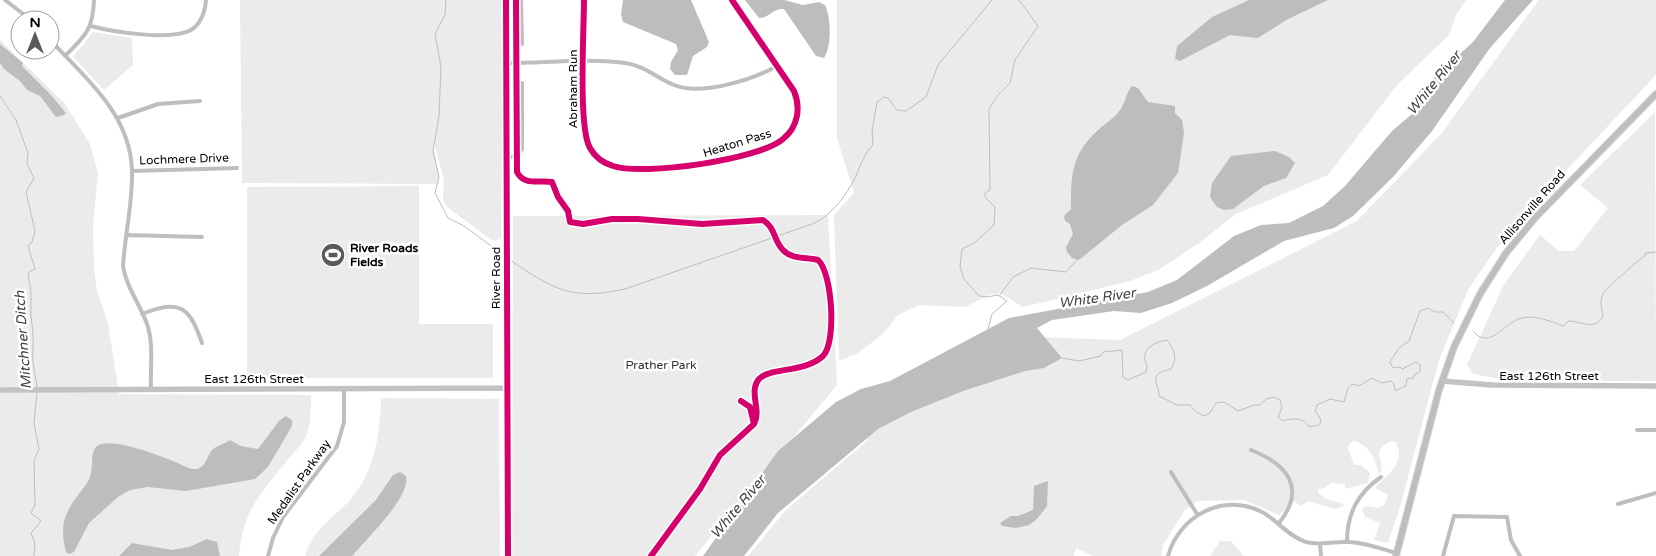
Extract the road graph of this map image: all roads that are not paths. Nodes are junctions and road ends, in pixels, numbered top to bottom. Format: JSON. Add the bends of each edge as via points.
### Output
{"nodes":[{"id":1,"x":5,"y":0,"type":"edge"},
{"id":2,"x":94,"y":0,"type":"edge"},
{"id":3,"x":206,"y":0,"type":"edge"},
{"id":4,"x":506,"y":0,"type":"edge"},
{"id":5,"x":521,"y":0,"type":"edge"},
{"id":6,"x":584,"y":0,"type":"edge"},
{"id":7,"x":732,"y":0,"type":"edge"},
{"id":8,"x":18,"y":10,"type":"edge"},
{"id":9,"x":91,"y":26,"type":"junction"},
{"id":10,"x":522,"y":44,"type":"dead end"},
{"id":11,"x":60,"y":51,"type":"edge"},
{"id":12,"x":65,"y":56,"type":"junction"},
{"id":13,"x":584,"y":62,"type":"junction"},
{"id":14,"x":506,"y":63,"type":"junction"},
{"id":15,"x":777,"y":66,"type":"junction"},
{"id":16,"x":522,"y":83,"type":"dead end"},
{"id":17,"x":1656,"y":94,"type":"edge"},
{"id":18,"x":200,"y":101,"type":"dead end"},
{"id":19,"x":118,"y":118,"type":"junction"},
{"id":20,"x":506,"y":157,"type":"junction"},
{"id":21,"x":612,"y":166,"type":"joint"},
{"id":22,"x":237,"y":168,"type":"dead end"},
{"id":23,"x":132,"y":171,"type":"junction"},
{"id":24,"x":126,"y":235,"type":"junction"},
{"id":25,"x":202,"y":237,"type":"dead end"},
{"id":26,"x":142,"y":314,"type":"junction"},
{"id":27,"x":202,"y":343,"type":"dead end"},
{"id":28,"x":1442,"y":381,"type":"junction"},
{"id":29,"x":1656,"y":386,"type":"edge"},
{"id":30,"x":508,"y":388,"type":"junction"},
{"id":31,"x":344,"y":389,"type":"junction"},
{"id":32,"x":0,"y":390,"type":"edge"},
{"id":33,"x":151,"y":390,"type":"junction"},
{"id":34,"x":1637,"y":430,"type":"dead end"},
{"id":35,"x":1656,"y":430,"type":"edge"},
{"id":36,"x":1251,"y":450,"type":"dead end"},
{"id":37,"x":1171,"y":472,"type":"dead end"},
{"id":38,"x":1381,"y":478,"type":"dead end"},
{"id":39,"x":1656,"y":493,"type":"edge"},
{"id":40,"x":1618,"y":504,"type":"dead end"},
{"id":41,"x":1197,"y":514,"type":"junction"},
{"id":42,"x":1279,"y":523,"type":"junction"},
{"id":43,"x":1347,"y":542,"type":"junction"},
{"id":44,"x":1320,"y":544,"type":"junction"},
{"id":45,"x":1396,"y":554,"type":"edge"},
{"id":46,"x":268,"y":556,"type":"edge"},
{"id":47,"x":508,"y":556,"type":"edge"},
{"id":48,"x":1168,"y":556,"type":"edge"},
{"id":49,"x":1321,"y":556,"type":"edge"},
{"id":50,"x":1443,"y":556,"type":"edge"},
{"id":51,"x":1520,"y":556,"type":"edge"}],
"edges":[{"from":1,"to":8,"type":"street"},
{"from":2,"to":9,"type":"street"},
{"from":3,"to":9,"type":"street","via":[[203,16],[195,26],[178,34],[126,33]]},
{"from":4,"to":14,"type":"street","name":"River Road"},
{"from":5,"to":10,"type":"street"},
{"from":6,"to":13,"type":"street","name":"Abraham Run"},
{"from":7,"to":15,"type":"street","name":"Heaton Pass"},
{"from":9,"to":12,"type":"street"},
{"from":11,"to":12,"type":"street"},
{"from":12,"to":19,"type":"street","via":[[101,94]]},
{"from":13,"to":14,"type":"street"},
{"from":13,"to":15,"type":"street","via":[[633,64],[672,85],[690,88],[736,82]]},
{"from":13,"to":21,"type":"street","name":"Abraham Run","via":[[586,139],[598,159]]},
{"from":14,"to":20,"type":"street","name":"River Road"},
{"from":15,"to":21,"type":"street","name":"Heaton Pass","via":[[794,91],[798,107],[793,127],[779,142],[699,166]]},
{"from":16,"to":20,"type":"street","via":[[522,149],[518,156]]},
{"from":17,"to":28,"type":"main road","name":"Allisonville Road","via":[[1535,218],[1506,253],[1468,318]]},
{"from":18,"to":19,"type":"street","via":[[158,104]]},
{"from":19,"to":23,"type":"street","via":[[128,143]]},
{"from":20,"to":30,"type":"street","name":"River Road"},
{"from":22,"to":23,"type":"street","name":"Lochmere Drive"},
{"from":23,"to":24,"type":"street"},
{"from":24,"to":25,"type":"street"},
{"from":24,"to":26,"type":"street","via":[[124,271]]},
{"from":26,"to":27,"type":"street","via":[[164,306],[177,308],[191,317]]},
{"from":26,"to":33,"type":"street","via":[[150,336]]},
{"from":28,"to":29,"type":"street","name":"East 126th Street","via":[[1492,386]]},
{"from":28,"to":45,"type":"main road","name":"Allisonville Road"},
{"from":30,"to":31,"type":"street","name":"East 126th Street"},
{"from":30,"to":47,"type":"street","name":"River Road"},
{"from":31,"to":33,"type":"street","name":"East 126th Street"},
{"from":31,"to":46,"type":"street","name":"Medalist Parkway","via":[[344,422],[337,446],[283,517]]},
{"from":32,"to":33,"type":"street","name":"East 126th Street"},
{"from":34,"to":35,"type":"street"},
{"from":36,"to":42,"type":"street","via":[[1276,461],[1290,480],[1291,503]]},
{"from":37,"to":41,"type":"street"},
{"from":38,"to":43,"type":"street","via":[[1364,491],[1354,505]]},
{"from":39,"to":40,"type":"street"},
{"from":41,"to":42,"type":"street","via":[[1219,506],[1242,505],[1263,512]]},
{"from":41,"to":48,"type":"street","via":[[1178,534]]},
{"from":42,"to":44,"type":"street","via":[[1304,542]]},
{"from":43,"to":44,"type":"street"},
{"from":43,"to":45,"type":"street"},
{"from":44,"to":49,"type":"street"},
{"from":50,"to":51,"type":"street","via":[[1454,516],[1480,516],[1506,517],[1509,534]]}]}
